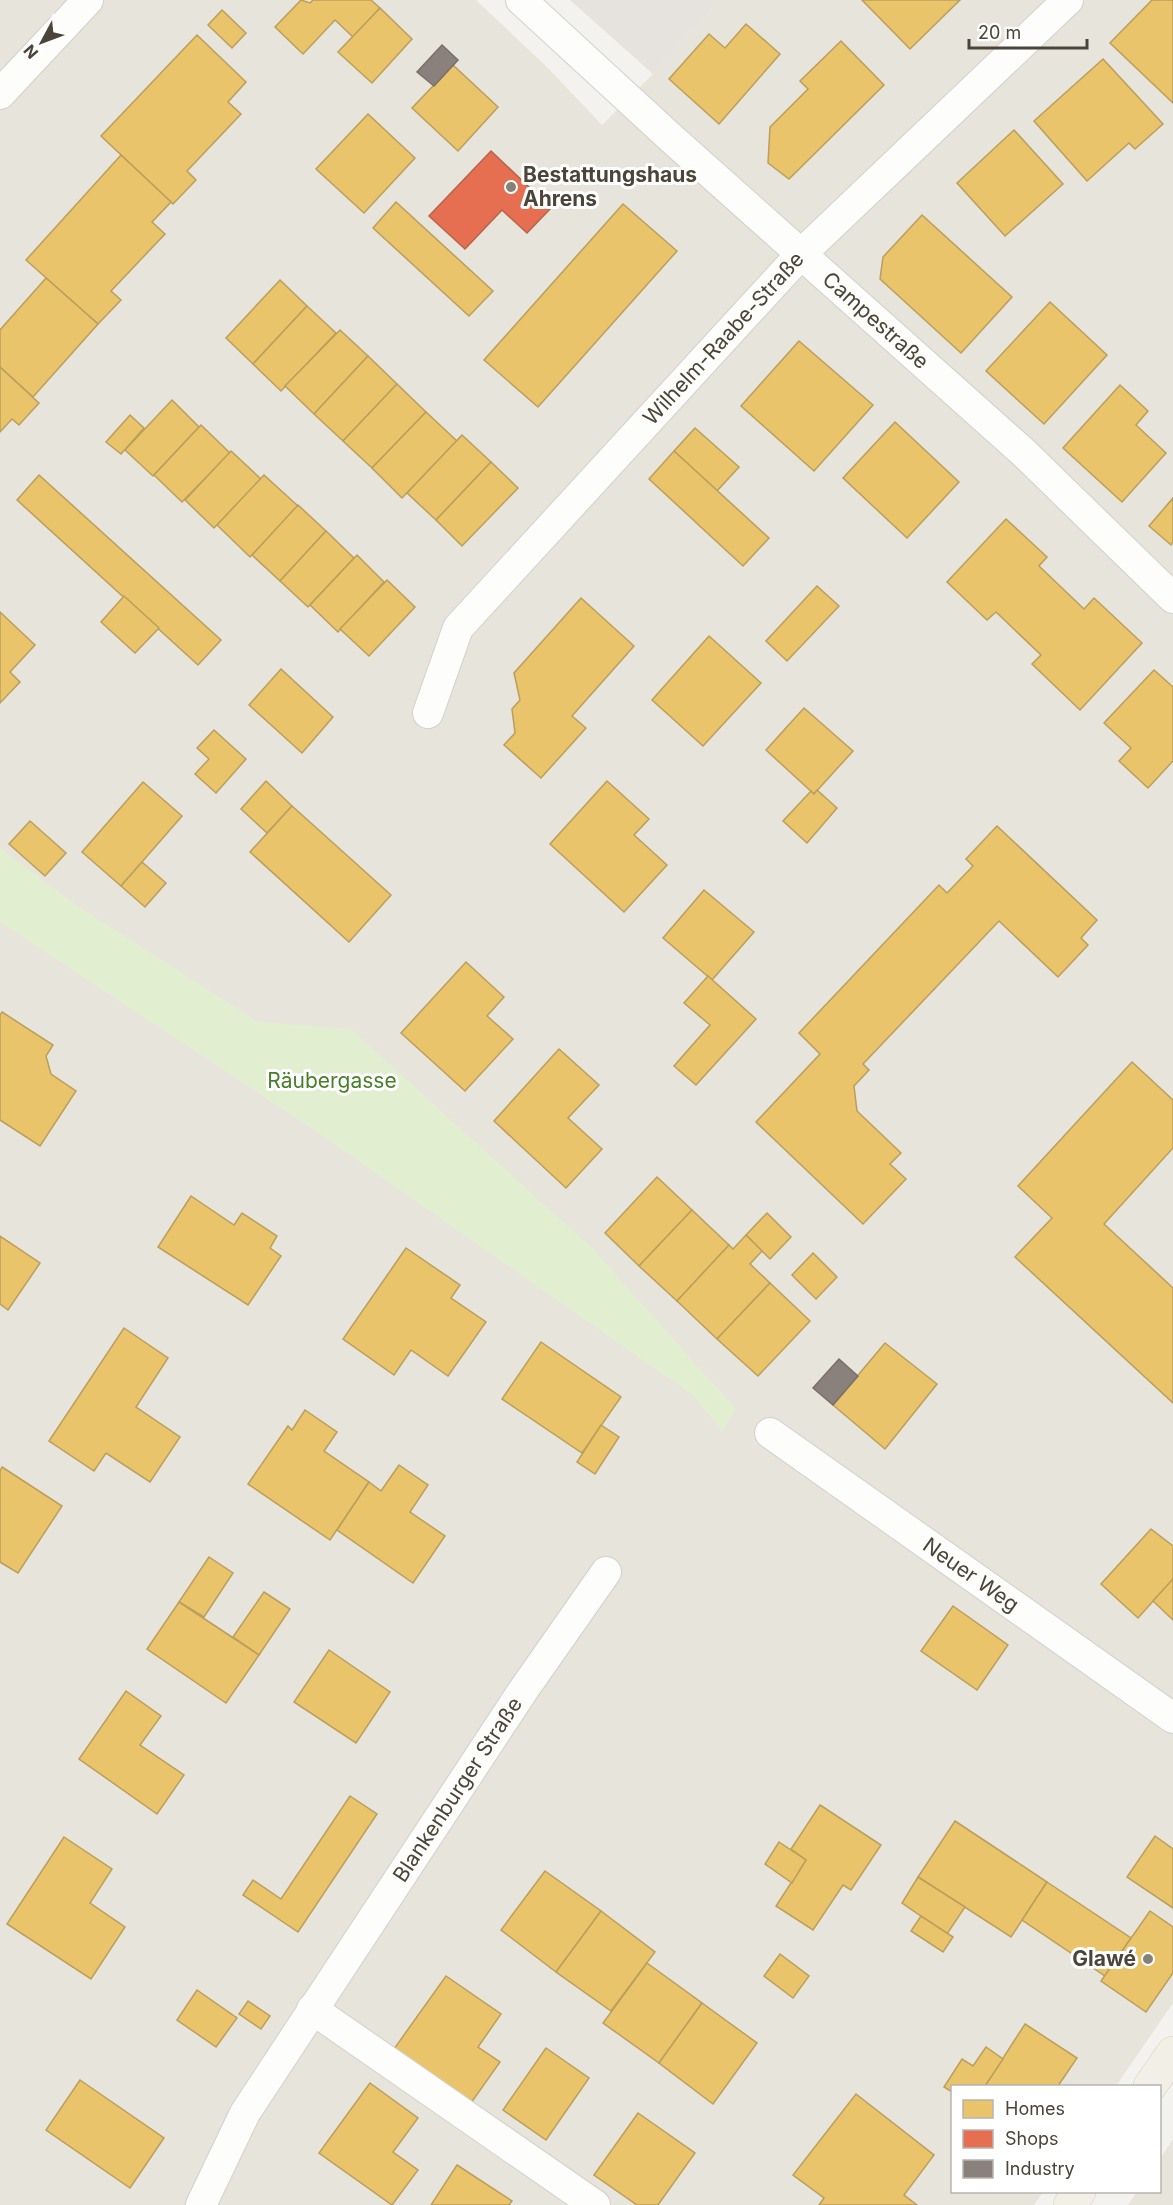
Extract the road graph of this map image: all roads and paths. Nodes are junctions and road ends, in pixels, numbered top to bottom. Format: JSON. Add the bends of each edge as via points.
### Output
{"nodes":[{"id":1,"x":88,"y":0,"type":"edge"},
{"id":2,"x":521,"y":0,"type":"edge"},
{"id":3,"x":1068,"y":0,"type":"edge"},
{"id":4,"x":0,"y":94,"type":"edge"},
{"id":5,"x":802,"y":253,"type":"junction"},
{"id":6,"x":1173,"y":598,"type":"edge"},
{"id":7,"x":428,"y":713,"type":"dead end"},
{"id":8,"x":770,"y":1433,"type":"dead end"},
{"id":9,"x":606,"y":1572,"type":"dead end"},
{"id":10,"x":1173,"y":1718,"type":"edge"},
{"id":11,"x":312,"y":2009,"type":"junction"},
{"id":12,"x":1173,"y":2053,"type":"edge"},
{"id":13,"x":1151,"y":2085,"type":"edge"},
{"id":14,"x":201,"y":2205,"type":"edge"},
{"id":15,"x":595,"y":2205,"type":"edge"}],
"edges":[{"from":1,"to":4,"type":"street"},
{"from":2,"to":5,"type":"street","name":"Campestraße"},
{"from":3,"to":5,"type":"street","name":"Wilhelm-Raabe-Straße"},
{"from":5,"to":6,"type":"street","name":"Campestraße","via":[[1023,452]]},
{"from":5,"to":7,"type":"street","name":"Wilhelm-Raabe-Straße","via":[[458,628]]},
{"from":8,"to":10,"type":"street","name":"Neuer Weg"},
{"from":9,"to":11,"type":"street","name":"Blankenburger Straße"},
{"from":11,"to":14,"type":"street","name":"Blankenburger Straße","via":[[245,2113]]},
{"from":11,"to":15,"type":"street"},
{"from":12,"to":13,"type":"main road"}]}
